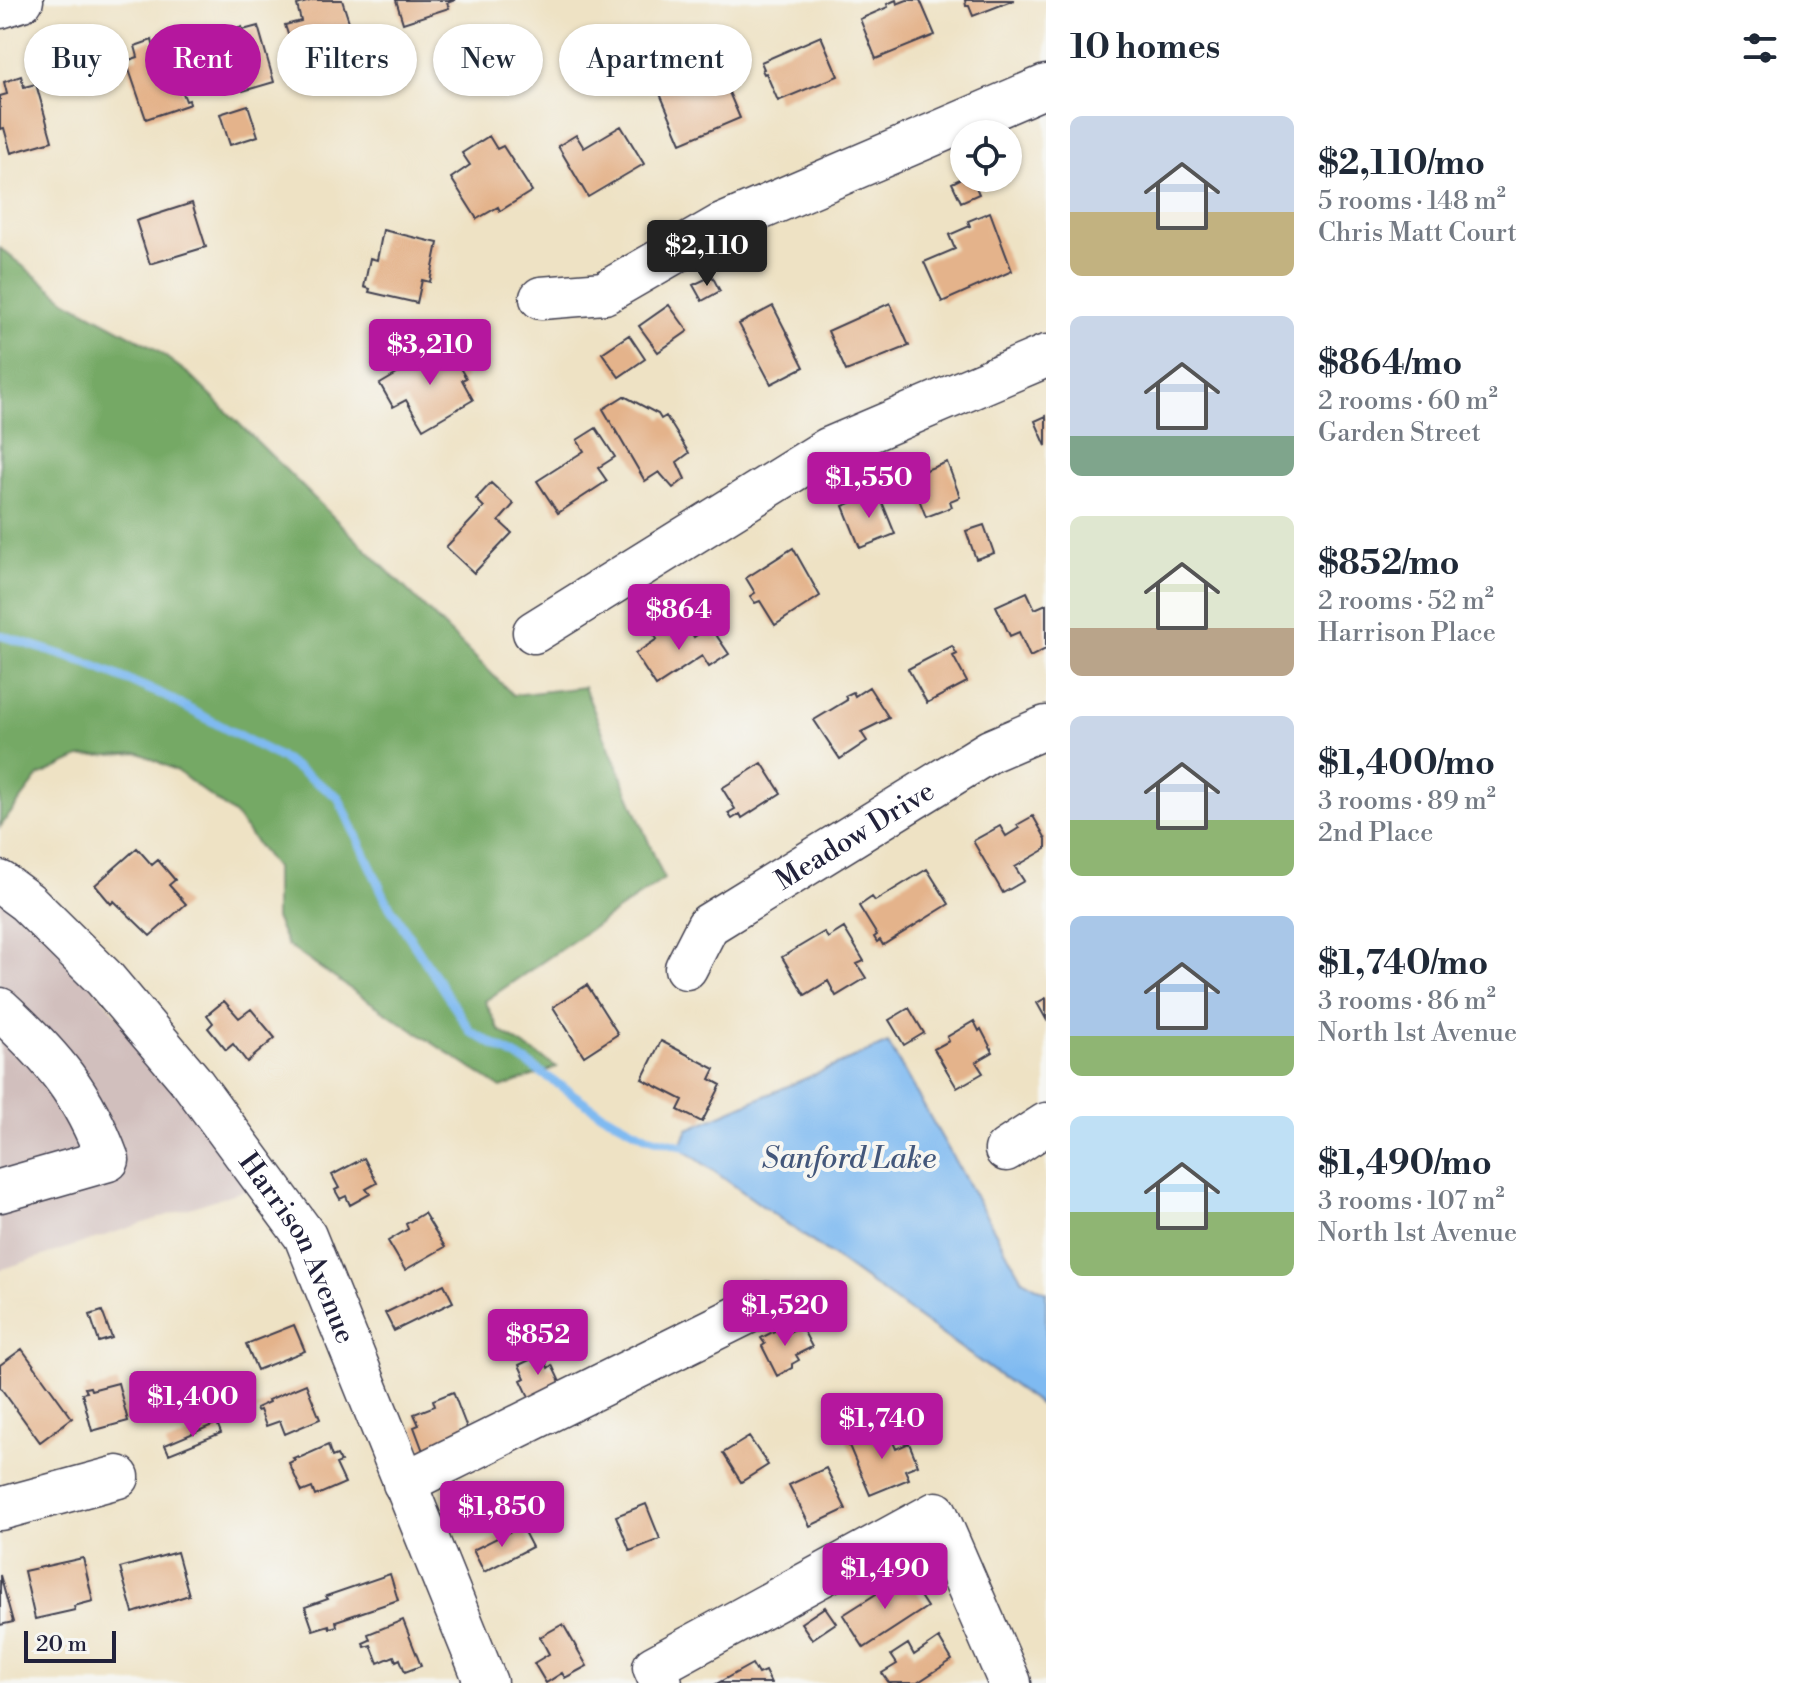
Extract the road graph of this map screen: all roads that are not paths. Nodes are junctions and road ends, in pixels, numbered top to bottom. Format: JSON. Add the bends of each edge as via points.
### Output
{"nodes":[{"id":1,"x":22,"y":0,"type":"edge"},
{"id":2,"x":0,"y":7,"type":"edge"},
{"id":3,"x":1046,"y":86,"type":"edge"},
{"id":4,"x":541,"y":298,"type":"dead end"},
{"id":5,"x":1046,"y":356,"type":"edge"},
{"id":6,"x":534,"y":632,"type":"dead end"},
{"id":7,"x":1046,"y":727,"type":"edge"},
{"id":8,"x":0,"y":882,"type":"edge"},
{"id":9,"x":686,"y":968,"type":"dead end"},
{"id":10,"x":0,"y":1009,"type":"edge"},
{"id":11,"x":1046,"y":1124,"type":"edge"},
{"id":12,"x":1006,"y":1150,"type":"dead end"},
{"id":13,"x":0,"y":1191,"type":"edge"},
{"id":14,"x":767,"y":1303,"type":"dead end"},
{"id":15,"x":118,"y":1477,"type":"dead end"},
{"id":16,"x":404,"y":1483,"type":"junction"},
{"id":17,"x":0,"y":1509,"type":"edge"},
{"id":18,"x":486,"y":1683,"type":"edge"},
{"id":19,"x":661,"y":1683,"type":"edge"},
{"id":20,"x":1010,"y":1683,"type":"edge"}],
"edges":[{"from":1,"to":2,"type":"street"},
{"from":3,"to":4,"type":"street","via":[[720,226],[604,293]]},
{"from":5,"to":6,"type":"street","via":[[828,449]]},
{"from":7,"to":9,"type":"street","name":"Meadow Drive","via":[[990,751],[708,925]]},
{"from":8,"to":16,"type":"street","name":"Harrison Avenue","via":[[104,978],[191,1081],[305,1236]]},
{"from":10,"to":13,"type":"street","via":[[62,1071],[108,1160]]},
{"from":11,"to":12,"type":"street"},
{"from":14,"to":16,"type":"street"},
{"from":15,"to":17,"type":"street"},
{"from":16,"to":18,"type":"street","name":"Harrison Avenue"},
{"from":19,"to":20,"type":"street","via":[[654,1667],[936,1513]]}]}
